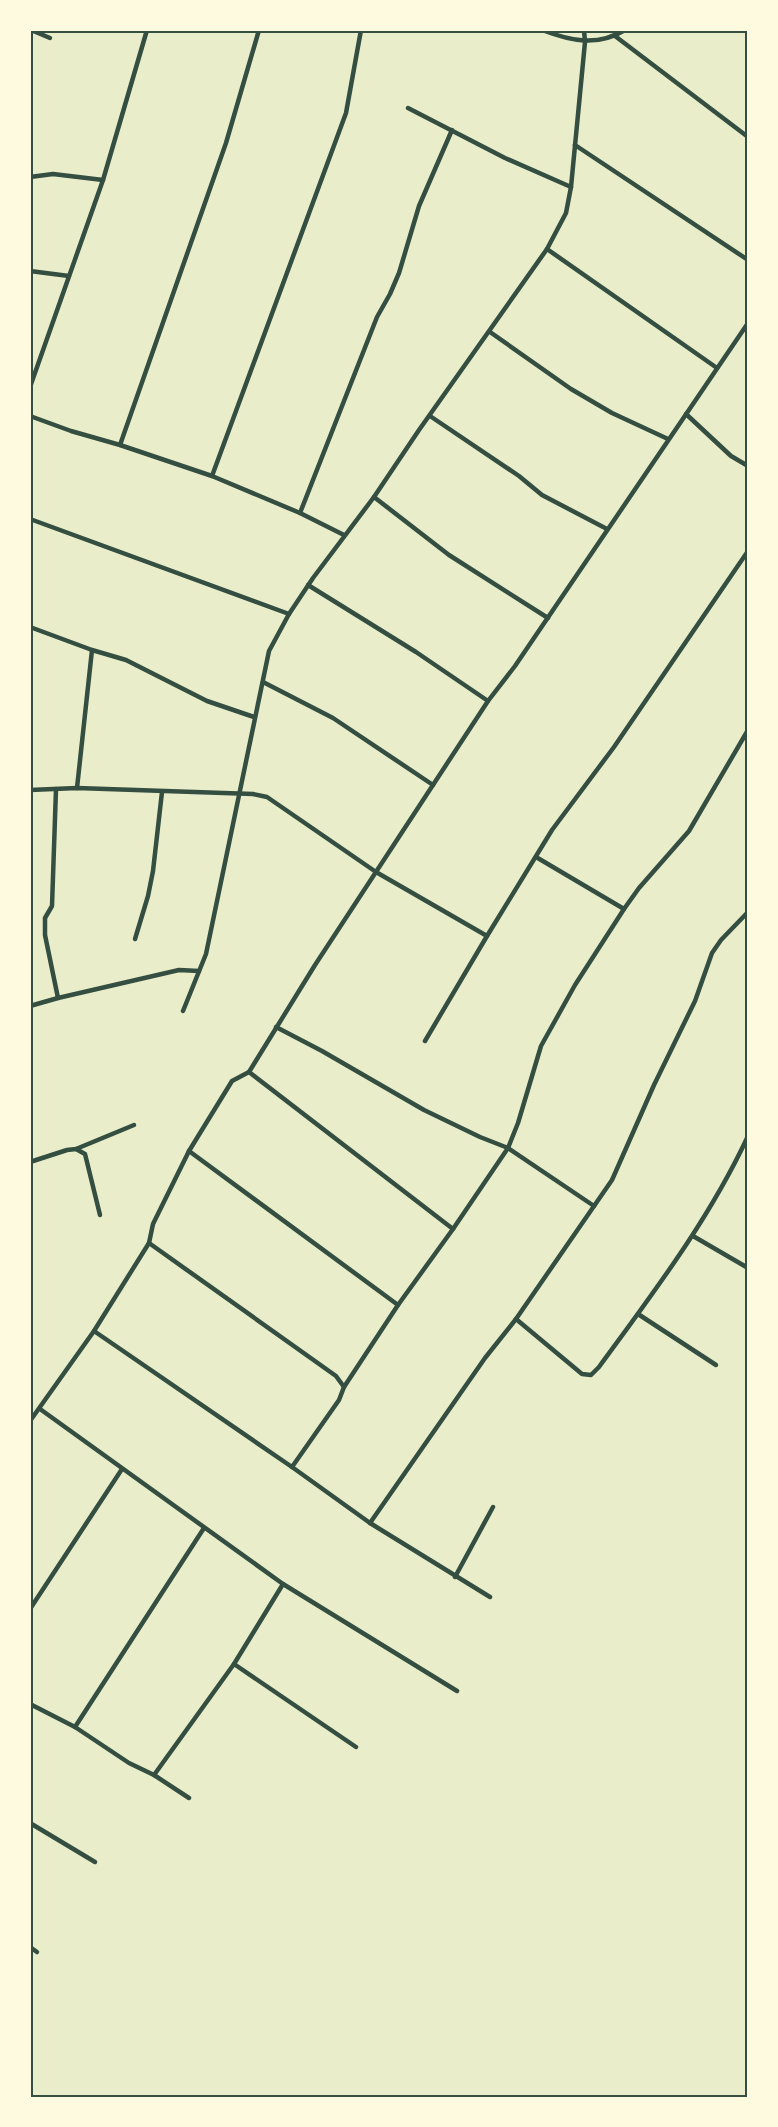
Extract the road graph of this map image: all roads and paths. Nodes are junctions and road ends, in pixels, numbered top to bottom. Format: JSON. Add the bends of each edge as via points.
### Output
{"nodes":[{"id":1,"x":32,"y":30,"type":"edge"},
{"id":2,"x":147,"y":30,"type":"edge"},
{"id":3,"x":259,"y":30,"type":"edge"},
{"id":4,"x":361,"y":30,"type":"edge"},
{"id":5,"x":542,"y":30,"type":"edge"},
{"id":6,"x":584,"y":30,"type":"edge"},
{"id":7,"x":624,"y":30,"type":"edge"},
{"id":8,"x":615,"y":36,"type":"junction"},
{"id":9,"x":50,"y":38,"type":"dead end"},
{"id":10,"x":585,"y":42,"type":"junction"},
{"id":11,"x":408,"y":108,"type":"dead end"},
{"id":12,"x":452,"y":130,"type":"junction"},
{"id":13,"x":748,"y":137,"type":"edge"},
{"id":14,"x":575,"y":145,"type":"junction"},
{"id":15,"x":30,"y":177,"type":"edge"},
{"id":16,"x":103,"y":180,"type":"junction"},
{"id":17,"x":571,"y":187,"type":"junction"},
{"id":18,"x":548,"y":249,"type":"junction"},
{"id":19,"x":748,"y":260,"type":"edge"},
{"id":20,"x":30,"y":272,"type":"edge"},
{"id":21,"x":69,"y":276,"type":"junction"},
{"id":22,"x":748,"y":322,"type":"edge"},
{"id":23,"x":490,"y":332,"type":"junction"},
{"id":24,"x":717,"y":368,"type":"junction"},
{"id":25,"x":30,"y":387,"type":"edge"},
{"id":26,"x":686,"y":414,"type":"junction"},
{"id":27,"x":30,"y":416,"type":"edge"},
{"id":28,"x":430,"y":416,"type":"junction"},
{"id":29,"x":668,"y":439,"type":"junction"},
{"id":30,"x":120,"y":445,"type":"junction"},
{"id":31,"x":748,"y":466,"type":"edge"},
{"id":32,"x":212,"y":476,"type":"junction"},
{"id":33,"x":374,"y":497,"type":"junction"},
{"id":34,"x":300,"y":513,"type":"junction"},
{"id":35,"x":30,"y":519,"type":"edge"},
{"id":36,"x":607,"y":529,"type":"junction"},
{"id":37,"x":344,"y":535,"type":"junction"},
{"id":38,"x":748,"y":550,"type":"edge"},
{"id":39,"x":308,"y":585,"type":"junction"},
{"id":40,"x":289,"y":614,"type":"junction"},
{"id":41,"x":548,"y":618,"type":"junction"},
{"id":42,"x":30,"y":627,"type":"edge"},
{"id":43,"x":92,"y":650,"type":"junction"},
{"id":44,"x":263,"y":682,"type":"junction"},
{"id":45,"x":488,"y":701,"type":"junction"},
{"id":46,"x":254,"y":717,"type":"junction"},
{"id":47,"x":748,"y":730,"type":"edge"},
{"id":48,"x":433,"y":785,"type":"junction"},
{"id":49,"x":56,"y":789,"type":"junction"},
{"id":50,"x":77,"y":789,"type":"junction"},
{"id":51,"x":30,"y":790,"type":"edge"},
{"id":52,"x":162,"y":792,"type":"junction"},
{"id":53,"x":239,"y":794,"type":"junction"},
{"id":54,"x":536,"y":857,"type":"junction"},
{"id":55,"x":376,"y":872,"type":"junction"},
{"id":56,"x":624,"y":909,"type":"junction"},
{"id":57,"x":748,"y":912,"type":"edge"},
{"id":58,"x":487,"y":936,"type":"junction"},
{"id":59,"x":135,"y":939,"type":"dead end"},
{"id":60,"x":199,"y":971,"type":"junction"},
{"id":61,"x":58,"y":998,"type":"junction"},
{"id":62,"x":30,"y":1006,"type":"edge"},
{"id":63,"x":183,"y":1011,"type":"dead end"},
{"id":64,"x":276,"y":1027,"type":"junction"},
{"id":65,"x":425,"y":1041,"type":"dead end"},
{"id":66,"x":249,"y":1072,"type":"junction"},
{"id":67,"x":134,"y":1125,"type":"dead end"},
{"id":68,"x":748,"y":1136,"type":"edge"},
{"id":69,"x":508,"y":1148,"type":"junction"},
{"id":70,"x":76,"y":1149,"type":"junction"},
{"id":71,"x":189,"y":1150,"type":"junction"},
{"id":72,"x":30,"y":1162,"type":"edge"},
{"id":73,"x":594,"y":1206,"type":"junction"},
{"id":74,"x":100,"y":1215,"type":"dead end"},
{"id":75,"x":453,"y":1229,"type":"junction"},
{"id":76,"x":693,"y":1236,"type":"junction"},
{"id":77,"x":149,"y":1243,"type":"junction"},
{"id":78,"x":748,"y":1268,"type":"edge"},
{"id":79,"x":398,"y":1305,"type":"junction"},
{"id":80,"x":638,"y":1314,"type":"junction"},
{"id":81,"x":516,"y":1319,"type":"junction"},
{"id":82,"x":94,"y":1331,"type":"junction"},
{"id":83,"x":716,"y":1365,"type":"dead end"},
{"id":84,"x":344,"y":1387,"type":"junction"},
{"id":85,"x":40,"y":1409,"type":"junction"},
{"id":86,"x":30,"y":1422,"type":"edge"},
{"id":87,"x":292,"y":1467,"type":"junction"},
{"id":88,"x":122,"y":1469,"type":"junction"},
{"id":89,"x":494,"y":1507,"type":"dead end"},
{"id":90,"x":370,"y":1522,"type":"junction"},
{"id":91,"x":204,"y":1528,"type":"junction"},
{"id":92,"x":455,"y":1577,"type":"junction"},
{"id":93,"x":283,"y":1584,"type":"junction"},
{"id":94,"x":490,"y":1597,"type":"dead end"},
{"id":95,"x":30,"y":1609,"type":"edge"},
{"id":96,"x":234,"y":1664,"type":"junction"},
{"id":97,"x":457,"y":1691,"type":"dead end"},
{"id":98,"x":30,"y":1704,"type":"edge"},
{"id":99,"x":75,"y":1727,"type":"junction"},
{"id":100,"x":356,"y":1747,"type":"dead end"},
{"id":101,"x":154,"y":1775,"type":"junction"},
{"id":102,"x":189,"y":1798,"type":"dead end"},
{"id":103,"x":30,"y":1823,"type":"edge"},
{"id":104,"x":95,"y":1862,"type":"dead end"},
{"id":105,"x":30,"y":1947,"type":"edge"},
{"id":106,"x":37,"y":1952,"type":"dead end"}],
"edges":[{"from":1,"to":9,"type":"street"},
{"from":2,"to":16,"type":"street"},
{"from":3,"to":30,"type":"street","via":[[223,153]]},
{"from":4,"to":32,"type":"street","via":[[346,113]]},
{"from":5,"to":10,"type":"street"},
{"from":6,"to":10,"type":"street"},
{"from":7,"to":8,"type":"street"},
{"from":8,"to":10,"type":"street"},
{"from":8,"to":13,"type":"street"},
{"from":10,"to":14,"type":"street"},
{"from":11,"to":12,"type":"street"},
{"from":12,"to":17,"type":"street"},
{"from":12,"to":34,"type":"street","via":[[419,206],[399,273],[377,317]]},
{"from":14,"to":17,"type":"street"},
{"from":14,"to":19,"type":"street"},
{"from":15,"to":16,"type":"street","via":[[53,174]]},
{"from":16,"to":21,"type":"street"},
{"from":17,"to":18,"type":"street","via":[[566,213]]},
{"from":18,"to":23,"type":"street"},
{"from":18,"to":24,"type":"street"},
{"from":20,"to":21,"type":"street"},
{"from":21,"to":25,"type":"street"},
{"from":22,"to":24,"type":"street"},
{"from":23,"to":28,"type":"street"},
{"from":23,"to":29,"type":"street","via":[[572,389]]},
{"from":24,"to":26,"type":"street"},
{"from":26,"to":29,"type":"street"},
{"from":26,"to":31,"type":"street","via":[[731,456]]},
{"from":27,"to":30,"type":"street"},
{"from":28,"to":33,"type":"street"},
{"from":28,"to":36,"type":"street","via":[[542,495]]},
{"from":29,"to":36,"type":"street"},
{"from":30,"to":32,"type":"street"},
{"from":32,"to":34,"type":"street"},
{"from":33,"to":37,"type":"street"},
{"from":33,"to":41,"type":"street","via":[[449,555]]},
{"from":34,"to":37,"type":"street"},
{"from":35,"to":40,"type":"street"},
{"from":36,"to":41,"type":"street"},
{"from":37,"to":39,"type":"street"},
{"from":38,"to":54,"type":"street"},
{"from":39,"to":40,"type":"street"},
{"from":39,"to":45,"type":"street","via":[[416,651]]},
{"from":40,"to":44,"type":"street","via":[[268,651]]},
{"from":41,"to":45,"type":"street"},
{"from":42,"to":43,"type":"street"},
{"from":43,"to":46,"type":"street","via":[[126,660],[207,701]]},
{"from":43,"to":50,"type":"street"},
{"from":44,"to":46,"type":"street"},
{"from":44,"to":48,"type":"street","via":[[333,718]]},
{"from":45,"to":48,"type":"street"},
{"from":46,"to":53,"type":"street"},
{"from":47,"to":56,"type":"street","via":[[689,831]]},
{"from":48,"to":55,"type":"street"},
{"from":49,"to":50,"type":"street"},
{"from":49,"to":51,"type":"street"},
{"from":49,"to":61,"type":"street","via":[[52,906],[45,918],[45,935]]},
{"from":50,"to":52,"type":"street"},
{"from":52,"to":53,"type":"street"},
{"from":52,"to":59,"type":"street","via":[[153,871]]},
{"from":53,"to":55,"type":"street","via":[[276,802]]},
{"from":53,"to":60,"type":"street","via":[[206,954]]},
{"from":54,"to":56,"type":"street"},
{"from":54,"to":58,"type":"street"},
{"from":55,"to":58,"type":"street"},
{"from":55,"to":64,"type":"street"},
{"from":56,"to":69,"type":"street","via":[[574,985],[541,1046]]},
{"from":57,"to":73,"type":"street","via":[[712,953],[695,1000],[612,1180]]},
{"from":58,"to":65,"type":"street"},
{"from":60,"to":61,"type":"street","via":[[179,970]]},
{"from":60,"to":63,"type":"street"},
{"from":61,"to":62,"type":"street"},
{"from":64,"to":66,"type":"street"},
{"from":64,"to":69,"type":"street","via":[[424,1110]]},
{"from":66,"to":71,"type":"street","via":[[232,1082]]},
{"from":66,"to":75,"type":"street"},
{"from":67,"to":70,"type":"street"},
{"from":68,"to":76,"type":"street"},
{"from":69,"to":73,"type":"street"},
{"from":69,"to":75,"type":"street"},
{"from":70,"to":72,"type":"street"},
{"from":70,"to":74,"type":"street","via":[[85,1154]]},
{"from":71,"to":77,"type":"street","via":[[153,1224]]},
{"from":71,"to":79,"type":"street"},
{"from":73,"to":81,"type":"street"},
{"from":75,"to":79,"type":"street"},
{"from":76,"to":78,"type":"street"},
{"from":76,"to":80,"type":"street"},
{"from":77,"to":82,"type":"street"},
{"from":77,"to":84,"type":"street","via":[[336,1376]]},
{"from":79,"to":84,"type":"street"},
{"from":80,"to":81,"type":"street","via":[[591,1375],[582,1374]]},
{"from":80,"to":83,"type":"street"},
{"from":81,"to":90,"type":"street"},
{"from":82,"to":85,"type":"street"},
{"from":82,"to":87,"type":"street"},
{"from":84,"to":87,"type":"street"},
{"from":85,"to":86,"type":"street"},
{"from":85,"to":88,"type":"street"},
{"from":87,"to":90,"type":"street"},
{"from":88,"to":91,"type":"street"},
{"from":88,"to":95,"type":"street"},
{"from":89,"to":92,"type":"street"},
{"from":90,"to":92,"type":"street"},
{"from":91,"to":93,"type":"street"},
{"from":91,"to":99,"type":"street"},
{"from":92,"to":94,"type":"street"},
{"from":93,"to":96,"type":"street"},
{"from":93,"to":97,"type":"street"},
{"from":96,"to":100,"type":"street"},
{"from":96,"to":101,"type":"street"},
{"from":98,"to":99,"type":"street"},
{"from":99,"to":101,"type":"street"},
{"from":101,"to":102,"type":"street"},
{"from":103,"to":104,"type":"street"},
{"from":105,"to":106,"type":"street"}]}
